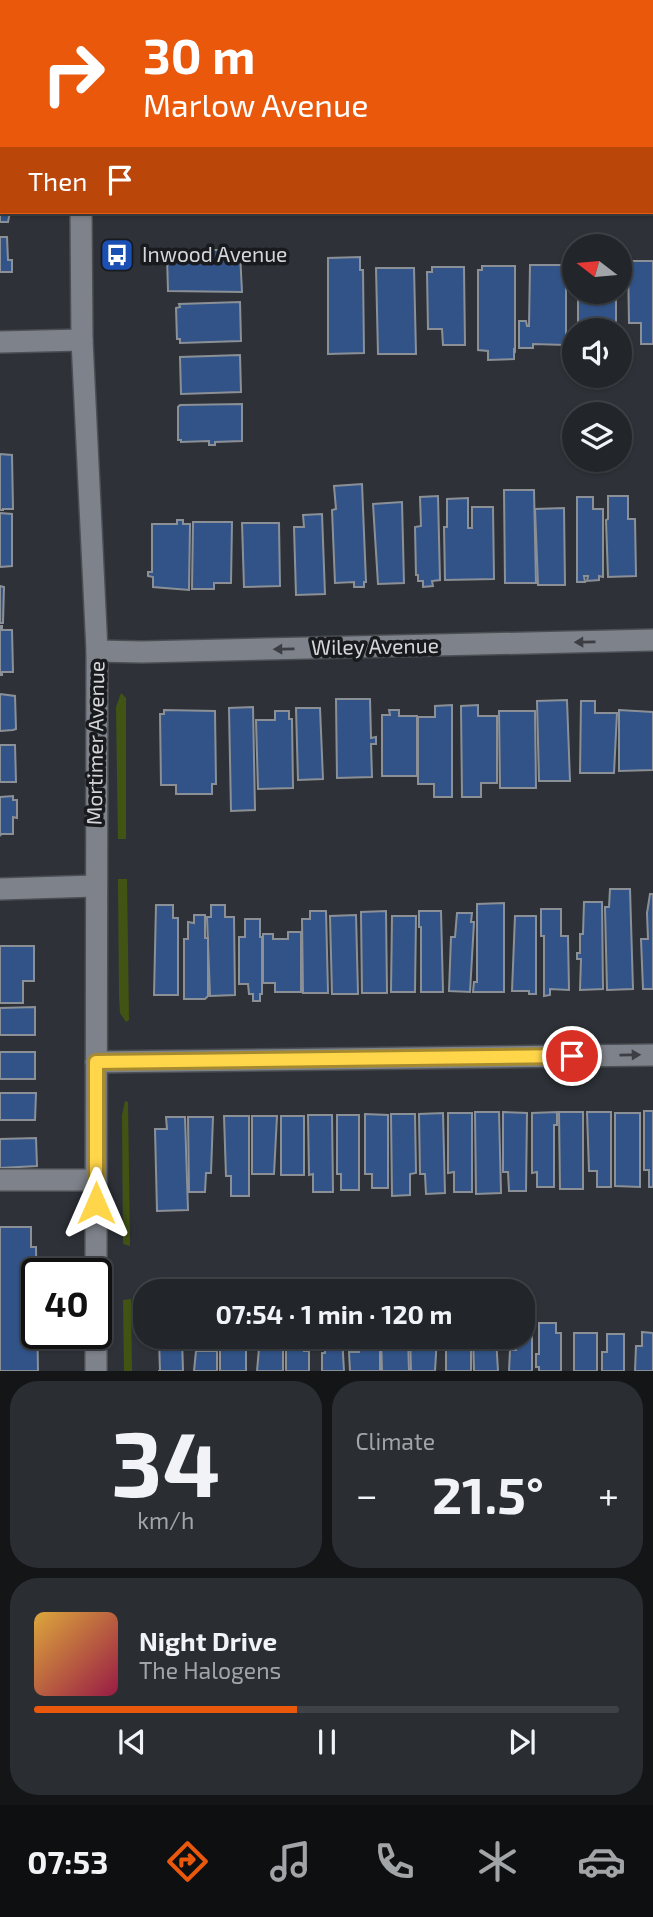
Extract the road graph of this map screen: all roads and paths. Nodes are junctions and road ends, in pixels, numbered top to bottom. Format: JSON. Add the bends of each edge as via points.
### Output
{"nodes":[{"id":1,"x":81,"y":214,"type":"edge"},
{"id":2,"x":82,"y":340,"type":"junction"},
{"id":3,"x":0,"y":341,"type":"edge"},
{"id":4,"x":653,"y":640,"type":"edge"},
{"id":5,"x":97,"y":651,"type":"junction"},
{"id":6,"x":95,"y":886,"type":"junction"},
{"id":7,"x":0,"y":889,"type":"edge"},
{"id":8,"x":653,"y":1055,"type":"edge"},
{"id":9,"x":96,"y":1062,"type":"junction"},
{"id":10,"x":0,"y":1180,"type":"edge"},
{"id":11,"x":96,"y":1180,"type":"junction"},
{"id":12,"x":96,"y":1258,"type":"edge"},
{"id":13,"x":96,"y":1349,"type":"edge"},
{"id":14,"x":96,"y":1371,"type":"edge"}],
"edges":[{"from":1,"to":2,"type":"street","name":"Mortimer Avenue"},
{"from":2,"to":3,"type":"street"},
{"from":2,"to":5,"type":"street","name":"Mortimer Avenue"},
{"from":4,"to":5,"type":"street","name":"Wiley Avenue","one_way":true},
{"from":5,"to":6,"type":"street","name":"Mortimer Avenue"},
{"from":6,"to":7,"type":"street"},
{"from":6,"to":9,"type":"street","name":"Mortimer Avenue"},
{"from":9,"to":8,"type":"street","one_way":true},
{"from":9,"to":11,"type":"street","name":"Mortimer Avenue"},
{"from":10,"to":11,"type":"street"},
{"from":11,"to":12,"type":"street","name":"Mortimer Avenue"},
{"from":13,"to":14,"type":"street"}]}
